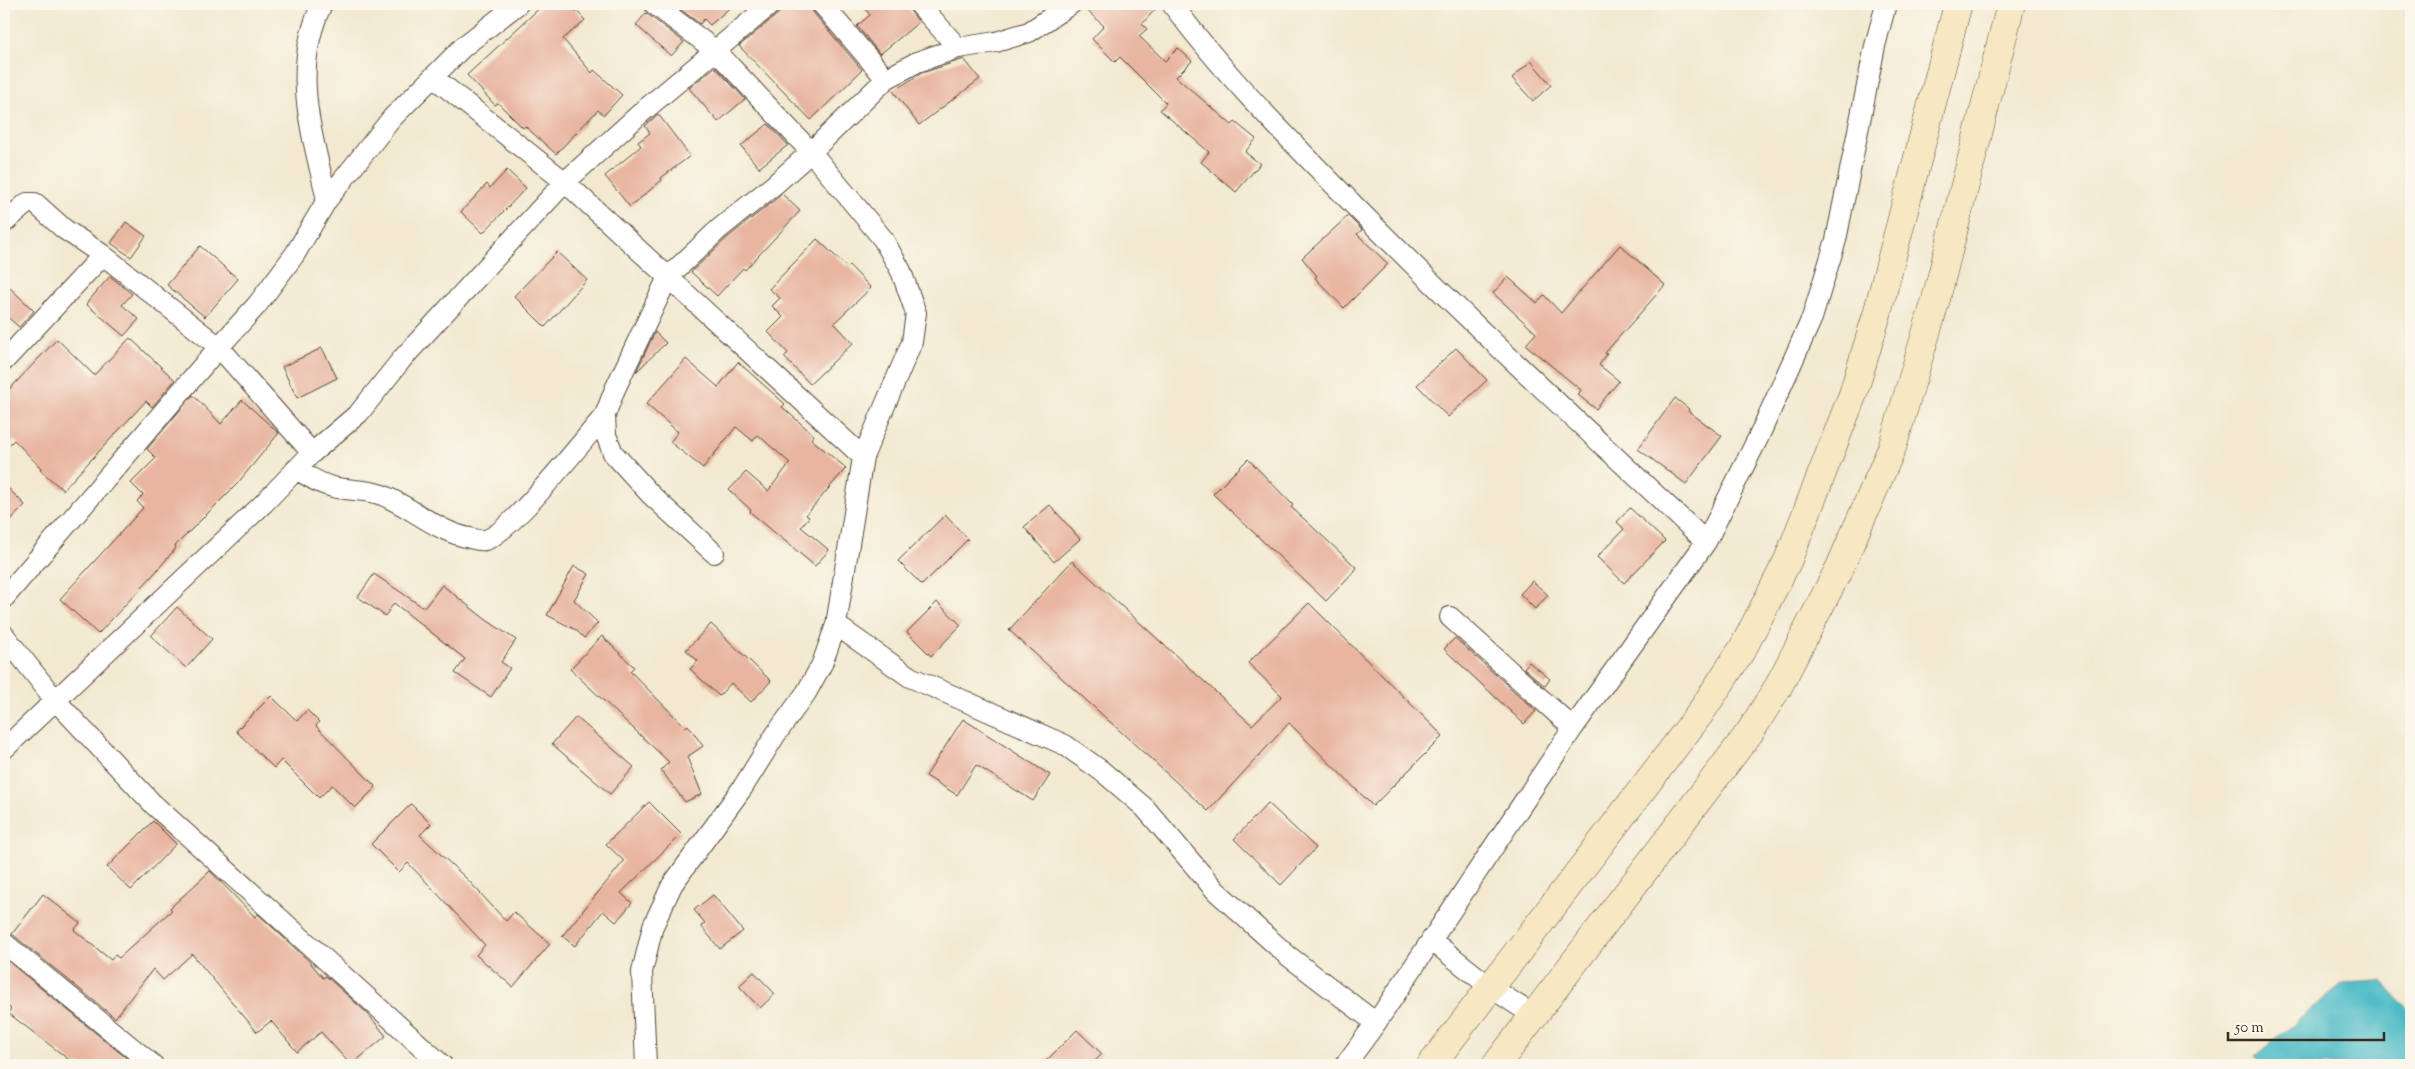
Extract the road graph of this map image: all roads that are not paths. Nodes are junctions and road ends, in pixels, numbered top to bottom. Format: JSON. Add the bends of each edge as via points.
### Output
{"nodes":[{"id":1,"x":322,"y":4,"type":"edge"},
{"id":2,"x":518,"y":4,"type":"edge"},
{"id":3,"x":654,"y":4,"type":"edge"},
{"id":4,"x":771,"y":4,"type":"edge"},
{"id":5,"x":822,"y":4,"type":"edge"},
{"id":6,"x":919,"y":4,"type":"edge"},
{"id":7,"x":1071,"y":4,"type":"edge"},
{"id":8,"x":1172,"y":4,"type":"edge"},
{"id":9,"x":1886,"y":4,"type":"edge"},
{"id":10,"x":1958,"y":4,"type":"edge"},
{"id":11,"x":2011,"y":4,"type":"edge"},
{"id":12,"x":958,"y":48,"type":"junction"},
{"id":13,"x":716,"y":51,"type":"junction"},
{"id":14,"x":433,"y":77,"type":"junction"},
{"id":15,"x":886,"y":79,"type":"junction"},
{"id":16,"x":811,"y":152,"type":"junction"},
{"id":17,"x":565,"y":182,"type":"junction"},
{"id":18,"x":327,"y":200,"type":"junction"},
{"id":19,"x":4,"y":223,"type":"edge"},
{"id":20,"x":103,"y":255,"type":"junction"},
{"id":21,"x":668,"y":277,"type":"junction"},
{"id":22,"x":220,"y":347,"type":"junction"},
{"id":23,"x":4,"y":361,"type":"edge"},
{"id":24,"x":605,"y":415,"type":"junction"},
{"id":25,"x":312,"y":452,"type":"junction"},
{"id":26,"x":863,"y":457,"type":"junction"},
{"id":27,"x":296,"y":469,"type":"junction"},
{"id":28,"x":1706,"y":542,"type":"junction"},
{"id":29,"x":714,"y":553,"type":"dead end"},
{"id":30,"x":4,"y":598,"type":"edge"},
{"id":31,"x":1450,"y":617,"type":"dead end"},
{"id":32,"x":836,"y":625,"type":"junction"},
{"id":33,"x":4,"y":635,"type":"edge"},
{"id":34,"x":56,"y":701,"type":"junction"},
{"id":35,"x":1572,"y":728,"type":"junction"},
{"id":36,"x":4,"y":749,"type":"edge"},
{"id":37,"x":1431,"y":940,"type":"junction"},
{"id":38,"x":4,"y":943,"type":"edge"},
{"id":39,"x":1490,"y":986,"type":"junction"},
{"id":40,"x":1533,"y":1015,"type":"junction"},
{"id":41,"x":1376,"y":1023,"type":"junction"},
{"id":42,"x":153,"y":1065,"type":"edge"},
{"id":43,"x":442,"y":1065,"type":"edge"},
{"id":44,"x":646,"y":1065,"type":"edge"},
{"id":45,"x":1345,"y":1065,"type":"edge"},
{"id":46,"x":1431,"y":1065,"type":"edge"},
{"id":47,"x":1496,"y":1065,"type":"edge"}],
"edges":[{"from":1,"to":18,"type":"street","via":[[312,23],[305,53],[305,88]]},
{"from":2,"to":14,"type":"street","via":[[464,46]]},
{"from":3,"to":13,"type":"street"},
{"from":4,"to":13,"type":"street"},
{"from":5,"to":15,"type":"street"},
{"from":6,"to":12,"type":"street"},
{"from":7,"to":12,"type":"street","via":[[1028,32],[996,42]]},
{"from":8,"to":28,"type":"street","via":[[1255,104],[1371,223]]},
{"from":9,"to":28,"type":"street","via":[[1836,240],[1812,318],[1759,436]]},
{"from":10,"to":39,"type":"main road","via":[[1853,394],[1788,560],[1743,648],[1699,715]]},
{"from":11,"to":40,"type":"main road","via":[[1918,366],[1892,448],[1840,566],[1778,686],[1750,732]]},
{"from":12,"to":15,"type":"street","via":[[917,62]]},
{"from":13,"to":16,"type":"street"},
{"from":13,"to":17,"type":"street"},
{"from":14,"to":17,"type":"street"},
{"from":14,"to":18,"type":"street","via":[[392,118]]},
{"from":15,"to":16,"type":"street"},
{"from":16,"to":21,"type":"street","via":[[718,229]]},
{"from":16,"to":26,"type":"street","via":[[883,239],[901,271],[916,313],[912,342]]},
{"from":17,"to":21,"type":"street"},
{"from":17,"to":25,"type":"street","via":[[402,359],[359,413]]},
{"from":18,"to":22,"type":"street","via":[[295,254]]},
{"from":19,"to":20,"type":"street","via":[[27,203],[35,202],[64,229]]},
{"from":20,"to":22,"type":"street"},
{"from":20,"to":23,"type":"street"},
{"from":21,"to":24,"type":"street"},
{"from":21,"to":26,"type":"street"},
{"from":22,"to":25,"type":"street"},
{"from":22,"to":30,"type":"street"},
{"from":24,"to":27,"type":"street","via":[[535,497],[499,532],[485,540],[468,538],[428,522],[404,505],[380,494],[334,488]]},
{"from":24,"to":29,"type":"street","via":[[606,435],[613,452],[651,495]]},
{"from":25,"to":27,"type":"street"},
{"from":26,"to":32,"type":"street"},
{"from":27,"to":34,"type":"street"},
{"from":28,"to":35,"type":"street"},
{"from":31,"to":35,"type":"street"},
{"from":32,"to":41,"type":"street","via":[[910,677],[1065,745],[1103,772],[1145,808],[1216,891],[1287,955]]},
{"from":32,"to":44,"type":"street","via":[[822,664],[806,693],[672,885],[653,926],[642,972]]},
{"from":33,"to":34,"type":"street"},
{"from":34,"to":36,"type":"street"},
{"from":34,"to":43,"type":"street","via":[[153,804]]},
{"from":35,"to":37,"type":"street"},
{"from":37,"to":39,"type":"street"},
{"from":37,"to":41,"type":"street"},
{"from":38,"to":42,"type":"street"},
{"from":39,"to":40,"type":"street"},
{"from":39,"to":46,"type":"main road"},
{"from":40,"to":47,"type":"main road"},
{"from":41,"to":45,"type":"street"}]}
